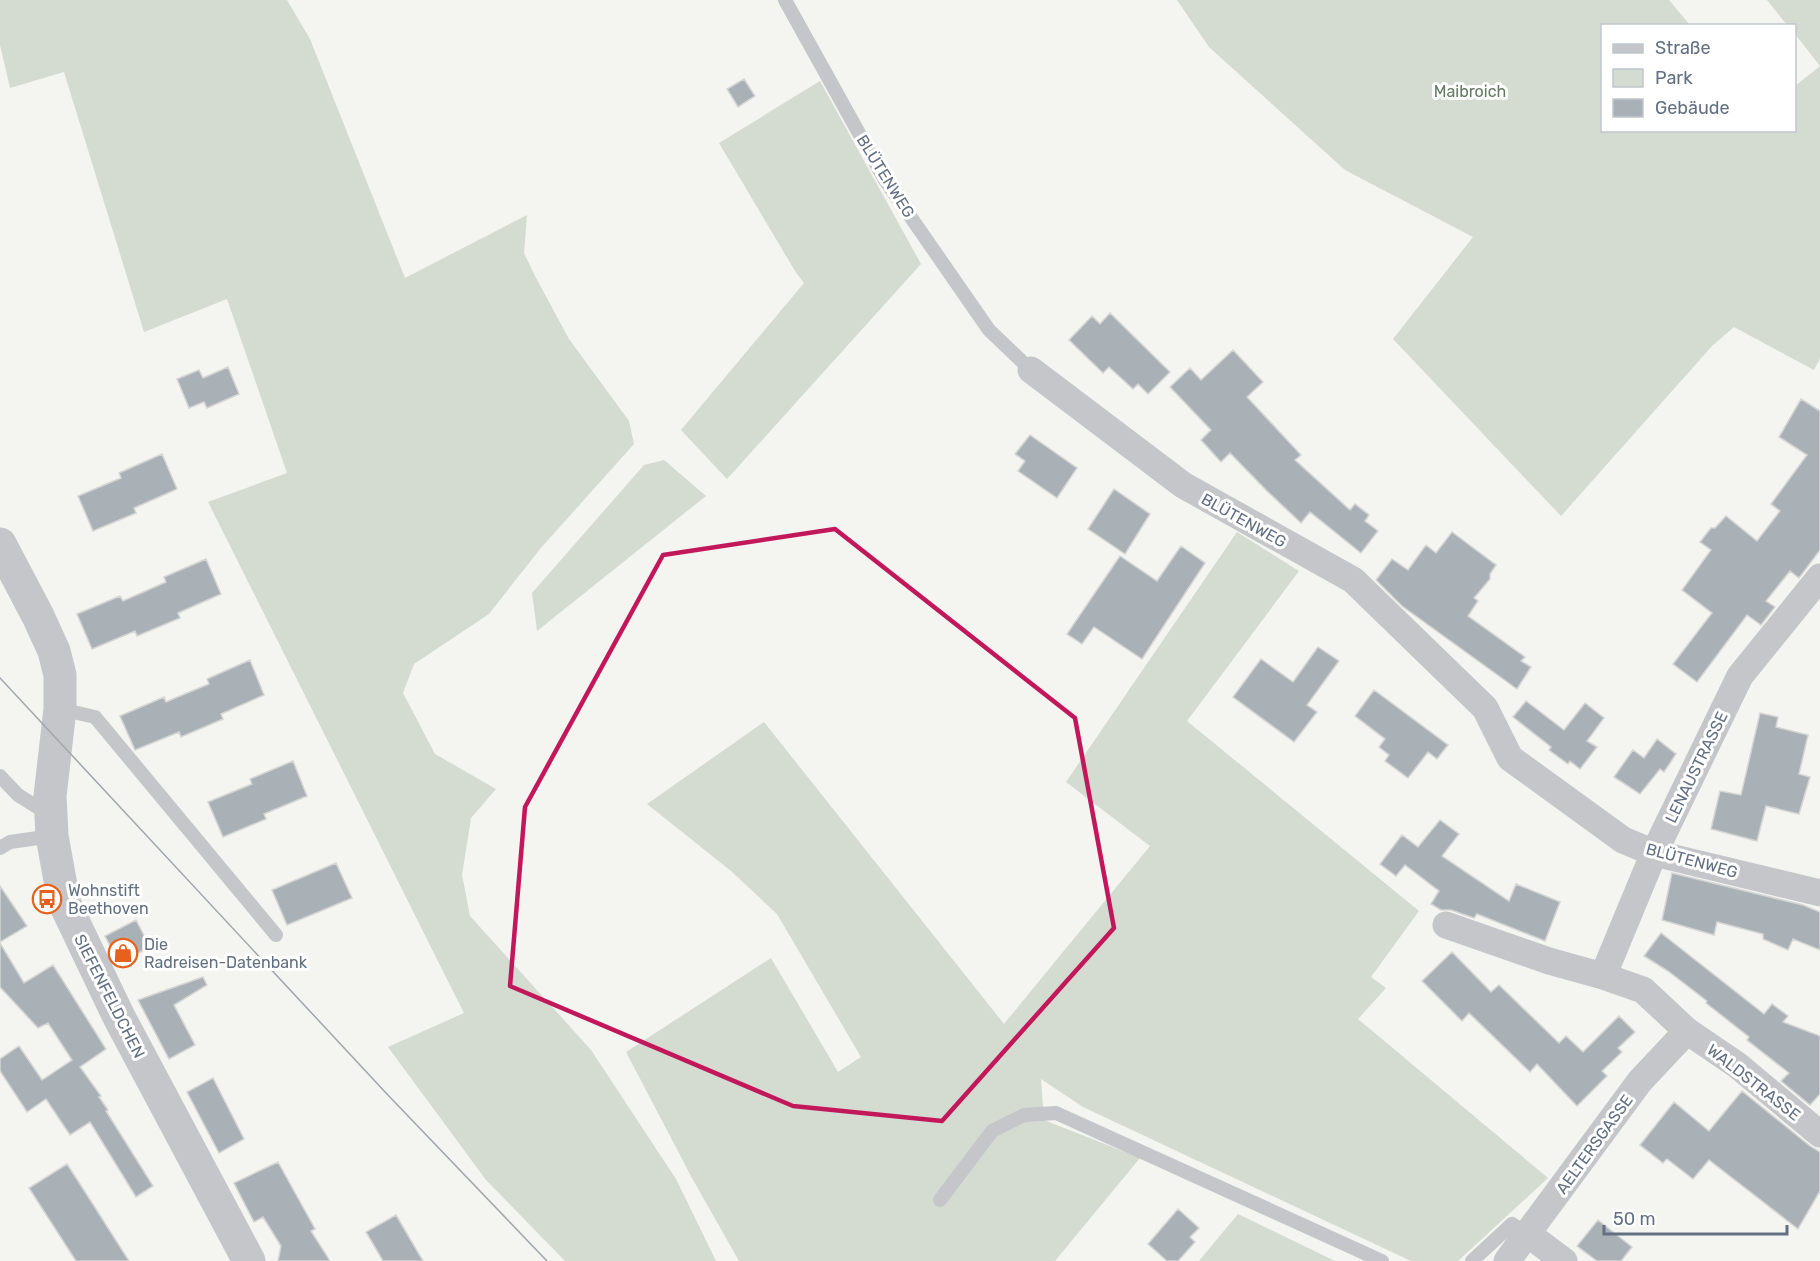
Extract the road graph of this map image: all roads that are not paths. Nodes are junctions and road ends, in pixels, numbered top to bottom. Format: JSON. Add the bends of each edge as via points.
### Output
{"nodes":[{"id":1,"x":784,"y":0,"type":"edge"},
{"id":2,"x":1031,"y":370,"type":"joint"},
{"id":3,"x":0,"y":544,"type":"edge"},
{"id":4,"x":1820,"y":577,"type":"edge"},
{"id":5,"x":60,"y":709,"type":"junction"},
{"id":6,"x":0,"y":776,"type":"edge"},
{"id":7,"x":52,"y":826,"type":"junction"},
{"id":8,"x":0,"y":848,"type":"edge"},
{"id":9,"x":1654,"y":853,"type":"junction"},
{"id":10,"x":1820,"y":893,"type":"edge"},
{"id":11,"x":1446,"y":925,"type":"dead end"},
{"id":12,"x":276,"y":935,"type":"dead end"},
{"id":13,"x":1603,"y":976,"type":"junction"},
{"id":14,"x":1687,"y":1031,"type":"junction"},
{"id":15,"x":1820,"y":1134,"type":"edge"},
{"id":16,"x":940,"y":1200,"type":"dead end"},
{"id":17,"x":1528,"y":1234,"type":"junction"},
{"id":18,"x":249,"y":1261,"type":"edge"},
{"id":19,"x":1382,"y":1261,"type":"edge"},
{"id":20,"x":1472,"y":1261,"type":"edge"},
{"id":21,"x":1507,"y":1261,"type":"edge"},
{"id":22,"x":1564,"y":1261,"type":"edge"}],
"edges":[{"from":1,"to":2,"type":"lane","name":"BLÜTENWEG","via":[[885,180],[989,330]]},
{"from":2,"to":9,"type":"street","name":"BLÜTENWEG","via":[[1183,485],[1353,580],[1485,708],[1510,758],[1623,840]]},
{"from":3,"to":5,"type":"street","name":"SIEFENFELDCHEN","via":[[54,651],[60,675]]},
{"from":4,"to":9,"type":"street","name":"LENAUSTRASSE","via":[[1740,676]]},
{"from":5,"to":7,"type":"street","name":"SIEFENFELDCHEN","via":[[50,796]]},
{"from":5,"to":12,"type":"lane","via":[[95,717]]},
{"from":6,"to":7,"type":"lane"},
{"from":7,"to":8,"type":"lane"},
{"from":7,"to":18,"type":"street","name":"SIEFENFELDCHEN","via":[[64,902],[119,1017]]},
{"from":9,"to":10,"type":"street","name":"BLÜTENWEG"},
{"from":9,"to":13,"type":"street","name":"LENAUSTRASSE"},
{"from":11,"to":13,"type":"street"},
{"from":13,"to":14,"type":"street","via":[[1643,990]]},
{"from":14,"to":15,"type":"street","name":"WALDSTRASSE","via":[[1737,1065]]},
{"from":14,"to":17,"type":"street","name":"AELTERSGASSE","via":[[1640,1081]]},
{"from":16,"to":19,"type":"lane","via":[[992,1131],[1024,1115],[1056,1113]]},
{"from":17,"to":20,"type":"lane","via":[[1512,1224]]},
{"from":17,"to":21,"type":"street","name":"AELTERSGASSE"},
{"from":17,"to":22,"type":"street"}]}
